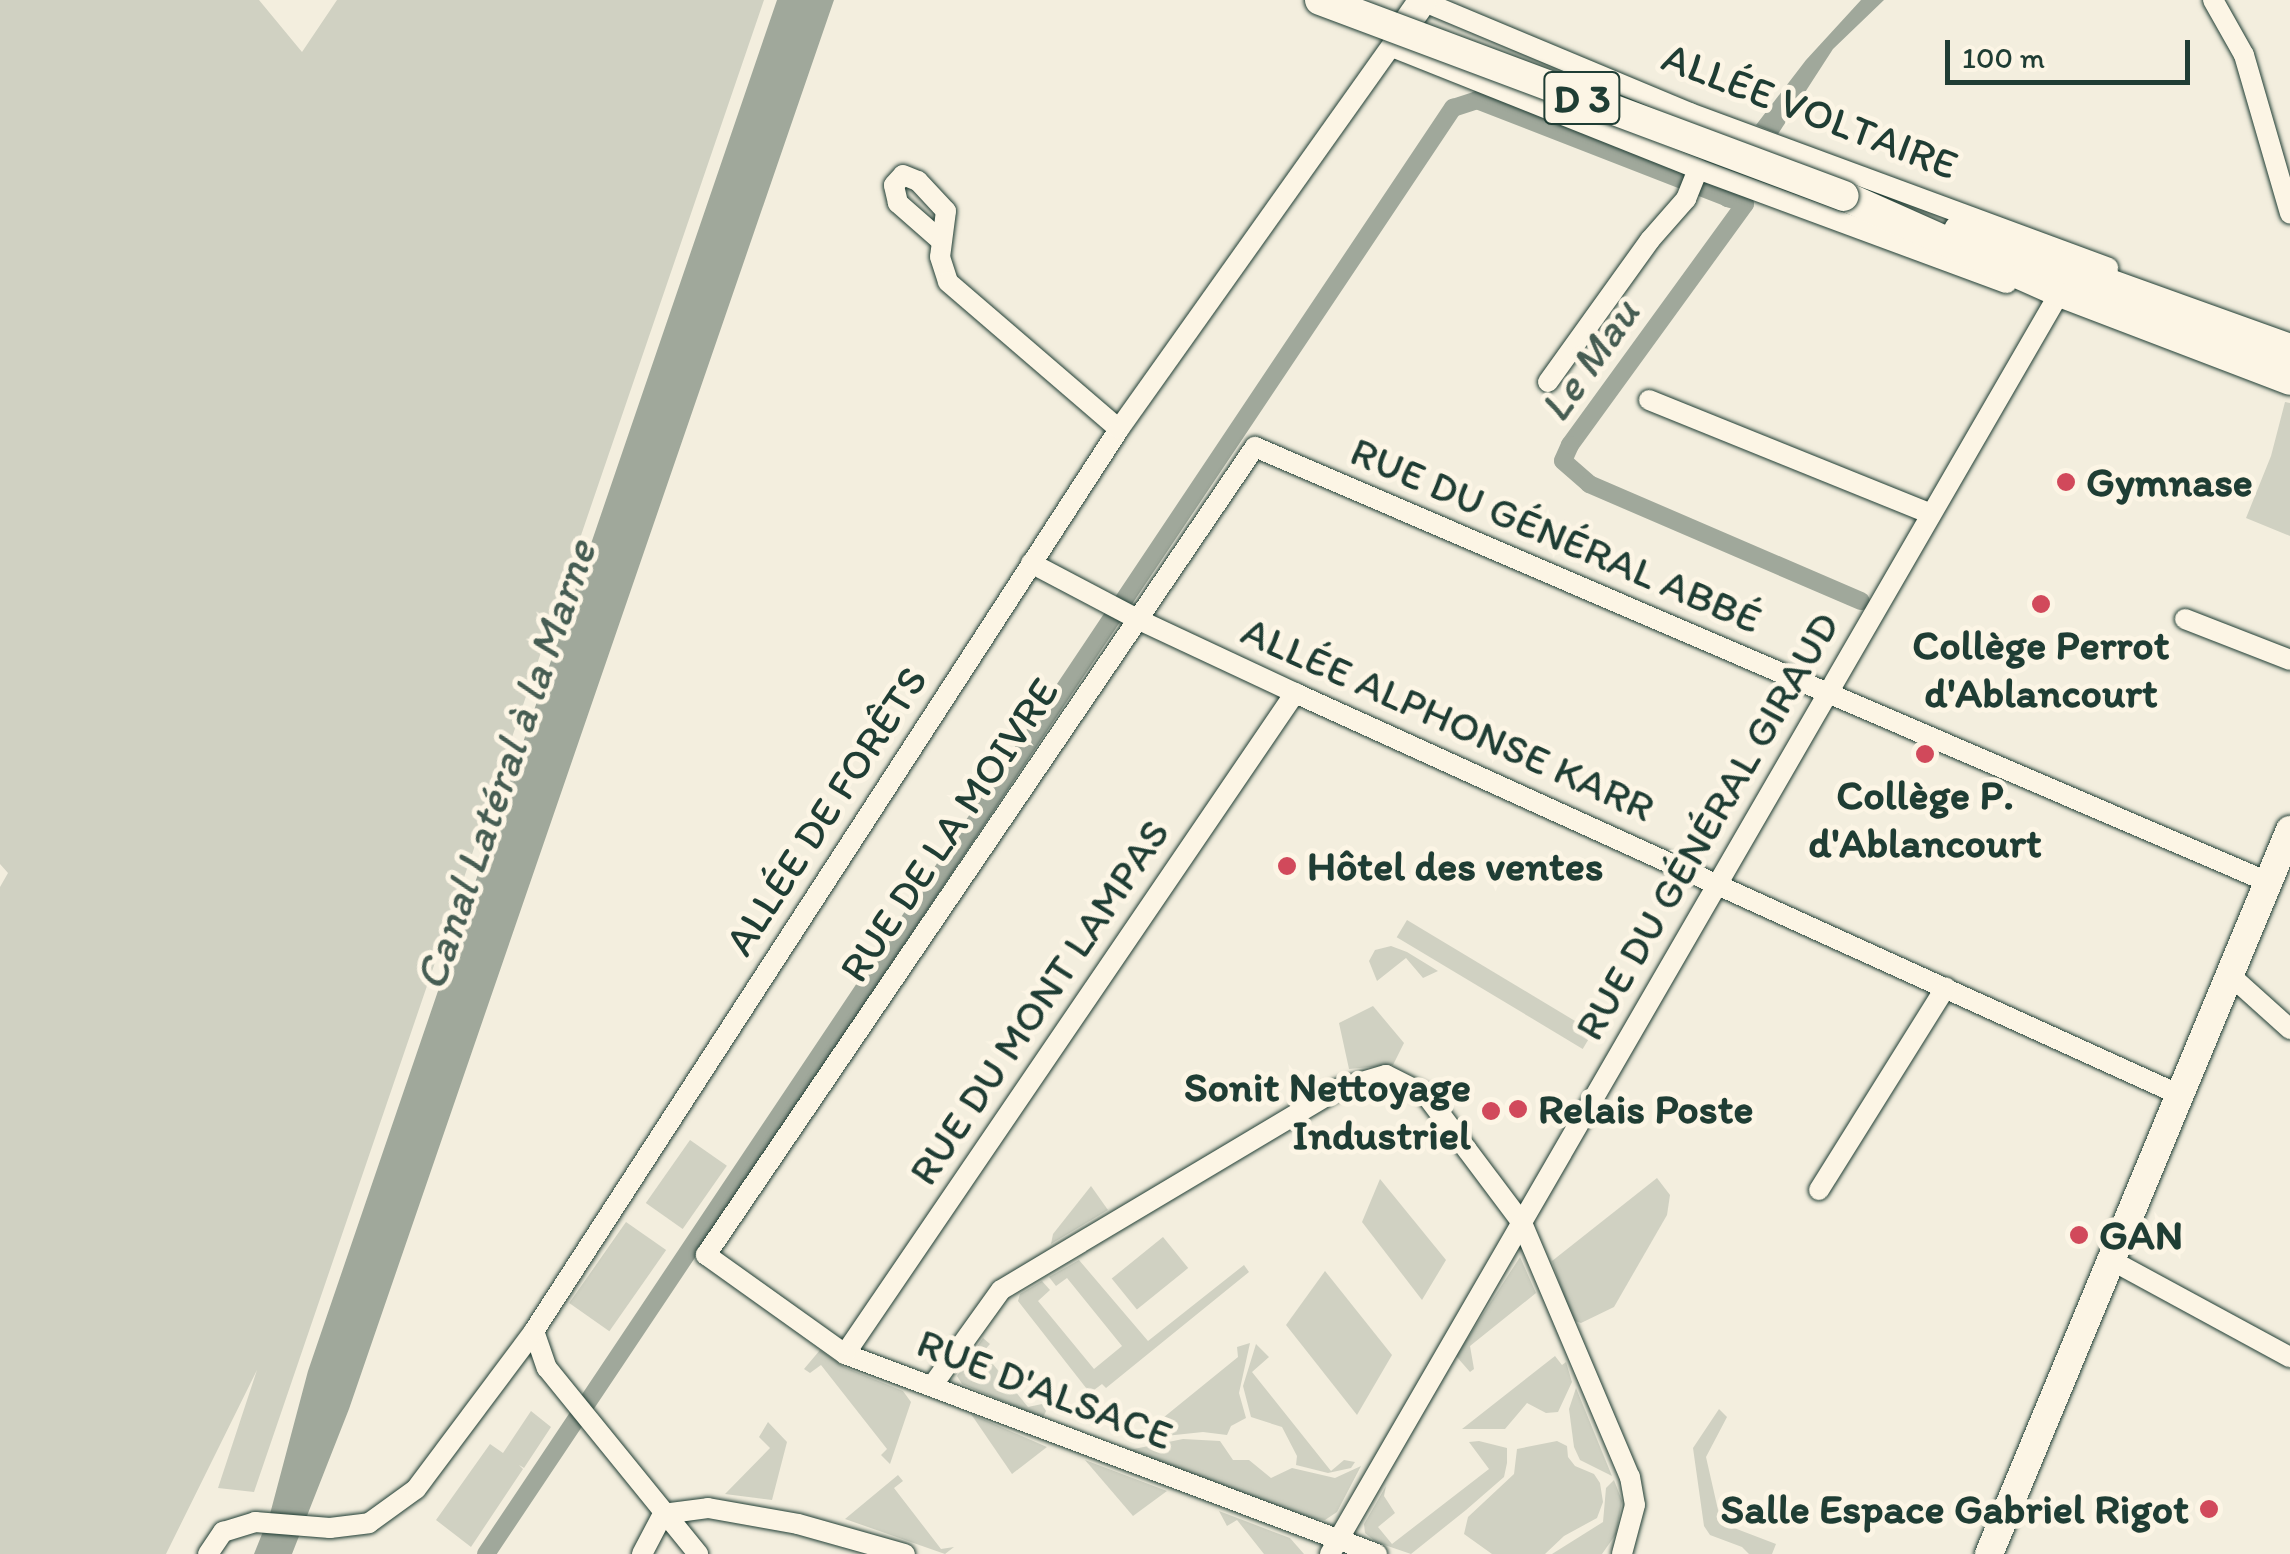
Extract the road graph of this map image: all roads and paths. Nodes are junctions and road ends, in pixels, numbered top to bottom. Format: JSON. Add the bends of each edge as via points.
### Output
{"nodes":[{"id":1,"x":1320,"y":0,"type":"edge"},
{"id":2,"x":1422,"y":0,"type":"edge"},
{"id":3,"x":2213,"y":0,"type":"edge"},
{"id":4,"x":1396,"y":40,"type":"junction"},
{"id":5,"x":1696,"y":172,"type":"junction"},
{"id":6,"x":1844,"y":196,"type":"junction"},
{"id":7,"x":2290,"y":212,"type":"edge"},
{"id":8,"x":939,"y":239,"type":"dead end"},
{"id":9,"x":2060,"y":292,"type":"junction"},
{"id":10,"x":2164,"y":302,"type":"junction"},
{"id":11,"x":2290,"y":349,"type":"edge"},
{"id":12,"x":2290,"y":380,"type":"edge"},
{"id":13,"x":1548,"y":382,"type":"dead end"},
{"id":14,"x":1649,"y":400,"type":"dead end"},
{"id":15,"x":1118,"y":429,"type":"junction"},
{"id":16,"x":1254,"y":447,"type":"joint"},
{"id":17,"x":1931,"y":514,"type":"junction"},
{"id":18,"x":1031,"y":563,"type":"junction"},
{"id":19,"x":1136,"y":618,"type":"junction"},
{"id":20,"x":2185,"y":619,"type":"dead end"},
{"id":21,"x":2290,"y":660,"type":"edge"},
{"id":22,"x":1296,"y":692,"type":"junction"},
{"id":23,"x":1827,"y":692,"type":"junction"},
{"id":24,"x":2290,"y":830,"type":"edge"},
{"id":25,"x":1717,"y":882,"type":"junction"},
{"id":26,"x":2268,"y":882,"type":"junction"},
{"id":27,"x":2230,"y":975,"type":"junction"},
{"id":28,"x":1946,"y":987,"type":"junction"},
{"id":29,"x":2290,"y":1028,"type":"edge"},
{"id":30,"x":2180,"y":1095,"type":"junction"},
{"id":31,"x":1819,"y":1190,"type":"dead end"},
{"id":32,"x":1522,"y":1222,"type":"junction"},
{"id":33,"x":706,"y":1256,"type":"joint"},
{"id":34,"x":2111,"y":1260,"type":"junction"},
{"id":35,"x":534,"y":1331,"type":"junction"},
{"id":36,"x":845,"y":1354,"type":"junction"},
{"id":37,"x":2290,"y":1357,"type":"edge"},
{"id":38,"x":932,"y":1386,"type":"junction"},
{"id":39,"x":664,"y":1514,"type":"junction"},
{"id":40,"x":1334,"y":1547,"type":"edge"},
{"id":41,"x":208,"y":1554,"type":"edge"},
{"id":42,"x":642,"y":1554,"type":"edge"},
{"id":43,"x":698,"y":1554,"type":"edge"},
{"id":44,"x":906,"y":1554,"type":"edge"},
{"id":45,"x":1377,"y":1554,"type":"edge"},
{"id":46,"x":1622,"y":1554,"type":"edge"},
{"id":47,"x":1989,"y":1554,"type":"edge"}],
"edges":[{"from":1,"to":6,"type":"main road","number":"D 3","bridge":true},
{"from":2,"to":4,"type":"main road"},
{"from":2,"to":10,"type":"street","name":"ALLÉE VOLTAIRE","via":[[1690,113],[2126,274],[2151,286]]},
{"from":3,"to":7,"type":"street","via":[[2244,55]]},
{"from":4,"to":5,"type":"street","name":"ALLÉE VOLTAIRE"},
{"from":4,"to":15,"type":"street","name":"ALLÉE DE FORÊTS"},
{"from":5,"to":9,"type":"street","name":"ALLÉE VOLTAIRE","via":[[1991,277]]},
{"from":5,"to":13,"type":"street","via":[[1686,198]]},
{"from":6,"to":9,"type":"main road","name":"ALLÉE VOLTAIRE","number":"D 3"},
{"from":6,"to":10,"type":"main road","name":"ALLÉE VOLTAIRE","number":"D 3"},
{"from":8,"to":15,"type":"street","via":[[948,282]]},
{"from":9,"to":12,"type":"main road","name":"ALLÉE VOLTAIRE","number":"D 3"},
{"from":9,"to":17,"type":"street","name":"RUE DU GÉNÉRAL GIRAUD"},
{"from":10,"to":11,"type":"main road","name":"ALLÉE VOLTAIRE","number":"D 3"},
{"from":14,"to":17,"type":"street"},
{"from":15,"to":18,"type":"street","name":"ALLÉE DE FORÊTS"},
{"from":16,"to":19,"type":"street","name":"RUE DE LA MOIVRE"},
{"from":16,"to":23,"type":"street","name":"RUE DU GÉNÉRAL ABBÉ"},
{"from":17,"to":23,"type":"street","name":"RUE DU GÉNÉRAL GIRAUD"},
{"from":18,"to":19,"type":"street","name":"ALLÉE ALPHONSE KARR"},
{"from":18,"to":35,"type":"street","name":"ALLÉE DE FORÊTS"},
{"from":19,"to":22,"type":"street","name":"ALLÉE ALPHONSE KARR"},
{"from":19,"to":33,"type":"street","name":"RUE DE LA MOIVRE"},
{"from":20,"to":21,"type":"street"},
{"from":22,"to":25,"type":"street","name":"ALLÉE ALPHONSE KARR"},
{"from":22,"to":36,"type":"street","name":"RUE DU MONT LAMPAS"},
{"from":23,"to":25,"type":"street","name":"RUE DU GÉNÉRAL GIRAUD"},
{"from":23,"to":26,"type":"street","name":"RUE DU GÉNÉRAL ABBÉ"},
{"from":24,"to":26,"type":"main road"},
{"from":25,"to":28,"type":"street","name":"ALLÉE ALPHONSE KARR"},
{"from":25,"to":32,"type":"street","name":"RUE DU GÉNÉRAL GIRAUD"},
{"from":26,"to":27,"type":"main road"},
{"from":27,"to":29,"type":"street"},
{"from":27,"to":30,"type":"main road"},
{"from":28,"to":30,"type":"street","name":"ALLÉE ALPHONSE KARR"},
{"from":28,"to":31,"type":"street"},
{"from":30,"to":34,"type":"main road"},
{"from":32,"to":38,"type":"street","via":[[1426,1095],[1386,1075],[1338,1089],[1001,1290]]},
{"from":32,"to":40,"type":"street","name":"RUE DU GÉNÉRAL GIRAUD"},
{"from":32,"to":46,"type":"street","via":[[1630,1477],[1634,1505]]},
{"from":33,"to":36,"type":"street","name":"RUE D'ALSACE"},
{"from":34,"to":37,"type":"street"},
{"from":34,"to":47,"type":"main road"},
{"from":35,"to":39,"type":"street","via":[[547,1368]]},
{"from":35,"to":41,"type":"street","name":"ALLÉE DE FORÊTS","via":[[400,1504],[369,1523],[255,1522],[222,1532]]},
{"from":36,"to":38,"type":"street","name":"RUE D'ALSACE"},
{"from":38,"to":40,"type":"street","name":"RUE D'ALSACE"},
{"from":39,"to":42,"type":"street"},
{"from":39,"to":43,"type":"street"},
{"from":39,"to":44,"type":"street","via":[[708,1508]]},
{"from":40,"to":45,"type":"street","name":"RUE D'ALSACE"}]}
